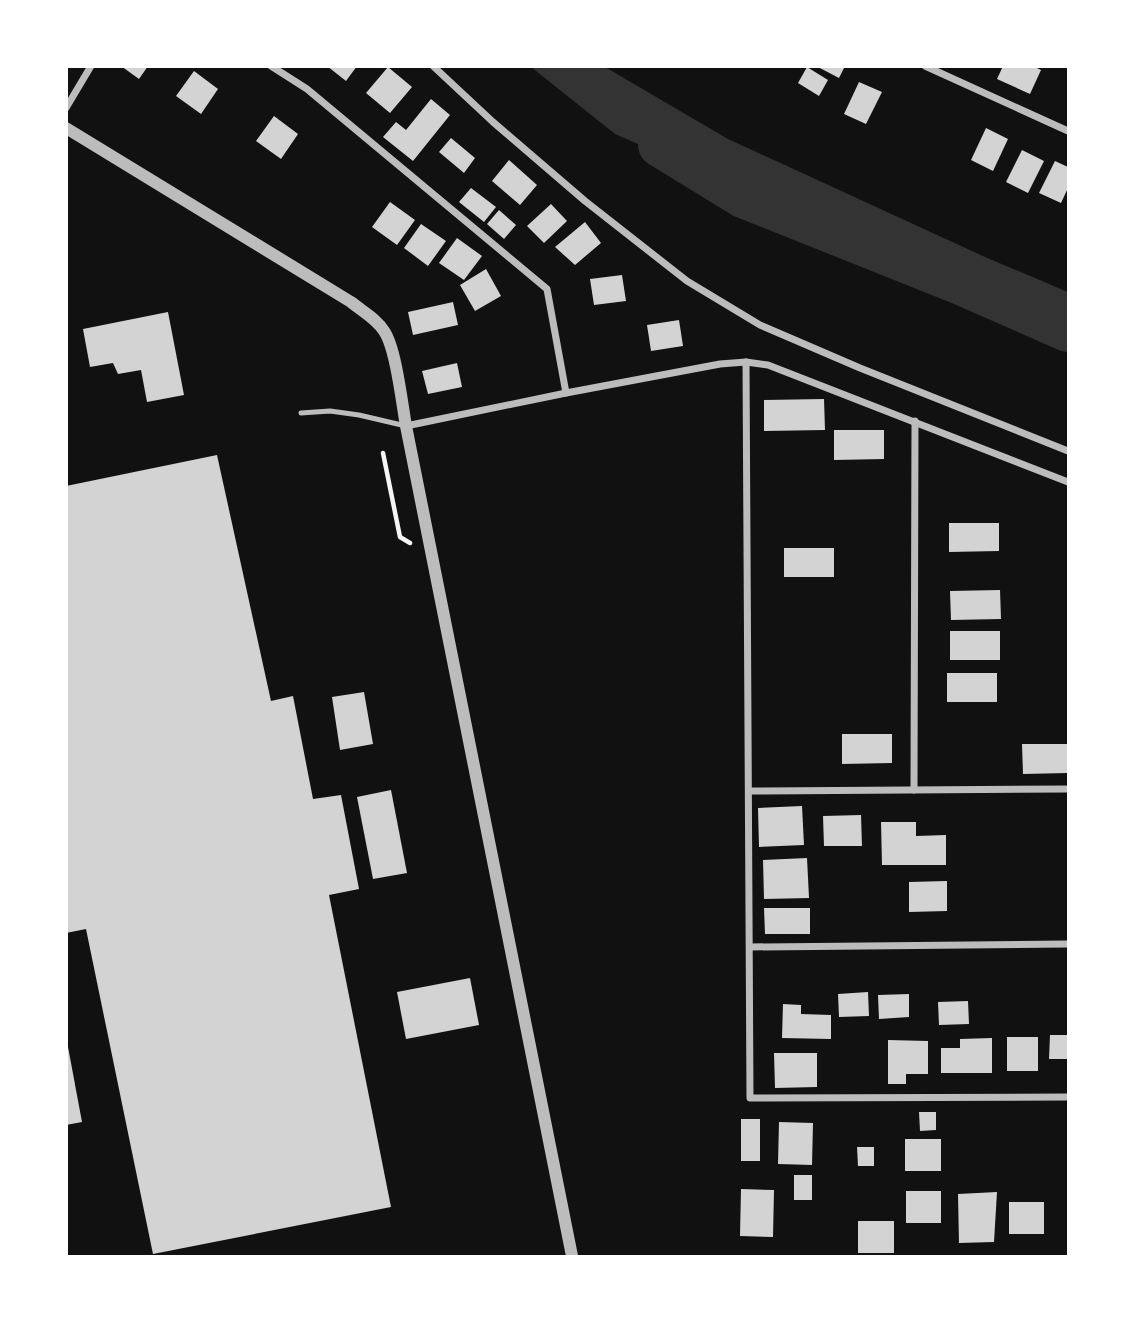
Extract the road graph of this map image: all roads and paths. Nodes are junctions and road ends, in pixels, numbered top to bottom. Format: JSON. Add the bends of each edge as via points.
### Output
{"nodes":[{"id":1,"x":91,"y":66,"type":"edge"},
{"id":2,"x":271,"y":66,"type":"edge"},
{"id":3,"x":433,"y":66,"type":"edge"},
{"id":4,"x":925,"y":66,"type":"edge"},
{"id":5,"x":66,"y":108,"type":"edge"},
{"id":6,"x":66,"y":128,"type":"edge"},
{"id":7,"x":1069,"y":131,"type":"edge"},
{"id":8,"x":746,"y":362,"type":"junction"},
{"id":9,"x":566,"y":393,"type":"junction"},
{"id":10,"x":301,"y":413,"type":"dead end"},
{"id":11,"x":915,"y":421,"type":"junction"},
{"id":12,"x":405,"y":426,"type":"junction"},
{"id":13,"x":1069,"y":451,"type":"edge"},
{"id":14,"x":1069,"y":482,"type":"edge"},
{"id":15,"x":1069,"y":789,"type":"edge"},
{"id":16,"x":914,"y":790,"type":"junction"},
{"id":17,"x":749,"y":791,"type":"junction"},
{"id":18,"x":1069,"y":944,"type":"edge"},
{"id":19,"x":750,"y":947,"type":"junction"},
{"id":20,"x":1069,"y":1097,"type":"edge"},
{"id":21,"x":572,"y":1256,"type":"edge"}],
"edges":[{"from":1,"to":5,"type":"street"},
{"from":2,"to":9,"type":"street","via":[[307,89],[547,289]]},
{"from":3,"to":13,"type":"street","via":[[585,201],[687,281],[760,325]]},
{"from":4,"to":7,"type":"street"},
{"from":6,"to":12,"type":"street","via":[[369,316],[384,331],[392,353]]},
{"from":8,"to":9,"type":"street"},
{"from":8,"to":11,"type":"street","via":[[768,365]]},
{"from":8,"to":17,"type":"street"},
{"from":9,"to":12,"type":"street"},
{"from":10,"to":12,"type":"lane","via":[[330,411]]},
{"from":11,"to":14,"type":"street"},
{"from":11,"to":16,"type":"street"},
{"from":12,"to":21,"type":"street"},
{"from":15,"to":16,"type":"street"},
{"from":16,"to":17,"type":"street"},
{"from":17,"to":19,"type":"street"},
{"from":18,"to":19,"type":"street"},
{"from":19,"to":20,"type":"street","via":[[750,1098]]}]}
